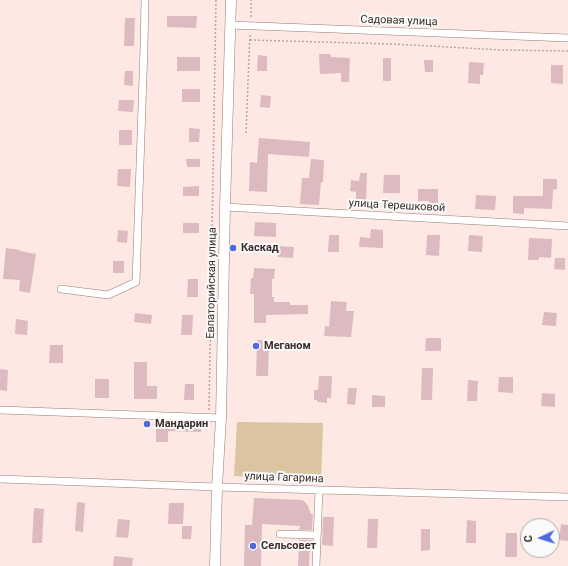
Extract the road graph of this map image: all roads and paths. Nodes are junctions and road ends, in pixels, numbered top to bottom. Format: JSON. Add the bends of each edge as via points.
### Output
{"nodes":[{"id":1,"x":144,"y":0,"type":"edge"},
{"id":2,"x":216,"y":0,"type":"edge"},
{"id":3,"x":231,"y":0,"type":"edge"},
{"id":4,"x":251,"y":0,"type":"edge"},
{"id":5,"x":230,"y":25,"type":"junction"},
{"id":6,"x":250,"y":26,"type":"junction"},
{"id":7,"x":568,"y":38,"type":"edge"},
{"id":8,"x":250,"y":40,"type":"junction"},
{"id":9,"x":568,"y":51,"type":"edge"},
{"id":10,"x":246,"y":133,"type":"dead end"},
{"id":11,"x":225,"y":207,"type":"junction"},
{"id":12,"x":568,"y":226,"type":"edge"},
{"id":13,"x":61,"y":289,"type":"dead end"},
{"id":14,"x":0,"y":410,"type":"edge"},
{"id":15,"x":208,"y":418,"type":"junction"},
{"id":16,"x":221,"y":418,"type":"junction"},
{"id":17,"x":0,"y":479,"type":"edge"},
{"id":18,"x":217,"y":487,"type":"junction"},
{"id":19,"x":319,"y":490,"type":"junction"},
{"id":20,"x":568,"y":497,"type":"edge"},
{"id":21,"x":280,"y":534,"type":"dead end"},
{"id":22,"x":317,"y":535,"type":"junction"},
{"id":23,"x":215,"y":566,"type":"edge"},
{"id":24,"x":316,"y":566,"type":"edge"}],
"edges":[{"from":1,"to":13,"type":"street","via":[[136,282],[108,295]]},
{"from":2,"to":15,"type":"path"},
{"from":3,"to":5,"type":"main road","name":"Евпаторийская улица"},
{"from":4,"to":6,"type":"path"},
{"from":5,"to":6,"type":"street","name":"Садовая улица"},
{"from":5,"to":11,"type":"main road","name":"Евпаторийская улица"},
{"from":6,"to":7,"type":"street","name":"Садовая улица"},
{"from":6,"to":8,"type":"path"},
{"from":8,"to":9,"type":"path"},
{"from":8,"to":10,"type":"path"},
{"from":11,"to":12,"type":"street","name":"улица Терешковой"},
{"from":11,"to":16,"type":"main road","name":"Евпаторийская улица"},
{"from":14,"to":15,"type":"street"},
{"from":15,"to":16,"type":"street"},
{"from":16,"to":18,"type":"main road","name":"Евпаторийская улица"},
{"from":17,"to":18,"type":"street","name":"улица Гагарина"},
{"from":18,"to":19,"type":"street","name":"улица Гагарина"},
{"from":18,"to":23,"type":"main road","name":"Евпаторийская улица"},
{"from":19,"to":20,"type":"street","name":"улица Гагарина"},
{"from":19,"to":22,"type":"street"},
{"from":21,"to":22,"type":"street"},
{"from":22,"to":24,"type":"street"}]}
